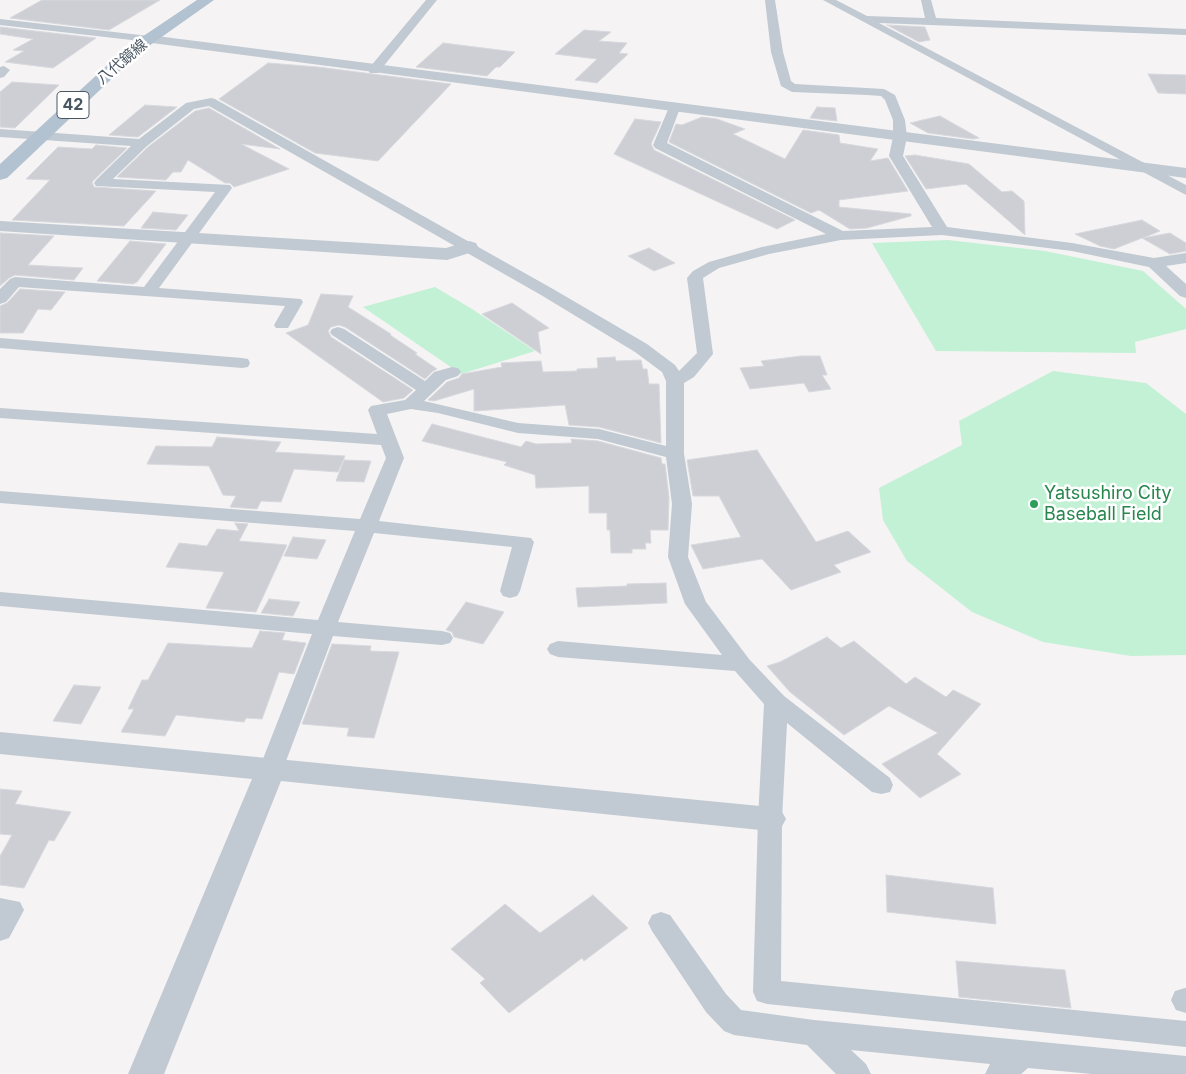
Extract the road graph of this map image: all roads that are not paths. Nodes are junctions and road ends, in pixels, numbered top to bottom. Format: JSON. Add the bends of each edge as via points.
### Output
{"nodes":[{"id":1,"x":207,"y":0,"type":"edge"},
{"id":2,"x":432,"y":0,"type":"edge"},
{"id":3,"x":770,"y":0,"type":"edge"},
{"id":4,"x":828,"y":0,"type":"edge"},
{"id":5,"x":926,"y":0,"type":"edge"},
{"id":6,"x":866,"y":19,"type":"junction"},
{"id":7,"x":930,"y":21,"type":"junction"},
{"id":8,"x":0,"y":22,"type":"edge"},
{"id":9,"x":1186,"y":32,"type":"edge"},
{"id":10,"x":149,"y":39,"type":"junction"},
{"id":11,"x":374,"y":70,"type":"junction"},
{"id":12,"x":674,"y":108,"type":"junction"},
{"id":13,"x":0,"y":133,"type":"edge"},
{"id":14,"x":40,"y":135,"type":"junction"},
{"id":15,"x":900,"y":136,"type":"junction"},
{"id":16,"x":142,"y":143,"type":"junction"},
{"id":17,"x":1141,"y":167,"type":"junction"},
{"id":18,"x":1186,"y":173,"type":"edge"},
{"id":19,"x":0,"y":174,"type":"edge"},
{"id":20,"x":1186,"y":191,"type":"edge"},
{"id":21,"x":0,"y":226,"type":"edge"},
{"id":22,"x":942,"y":231,"type":"junction"},
{"id":23,"x":841,"y":236,"type":"junction"},
{"id":24,"x":188,"y":237,"type":"junction"},
{"id":25,"x":469,"y":247,"type":"junction"},
{"id":26,"x":1186,"y":258,"type":"edge"},
{"id":27,"x":1154,"y":263,"type":"junction"},
{"id":28,"x":148,"y":292,"type":"junction"},
{"id":29,"x":1186,"y":293,"type":"edge"},
{"id":30,"x":0,"y":299,"type":"edge"},
{"id":31,"x":282,"y":325,"type":"dead end"},
{"id":32,"x":338,"y":332,"type":"dead end"},
{"id":33,"x":0,"y":343,"type":"edge"},
{"id":34,"x":242,"y":363,"type":"dead end"},
{"id":35,"x":452,"y":372,"type":"dead end"},
{"id":36,"x":674,"y":382,"type":"junction"},
{"id":37,"x":426,"y":389,"type":"junction"},
{"id":38,"x":411,"y":404,"type":"junction"},
{"id":39,"x":0,"y":413,"type":"edge"},
{"id":40,"x":389,"y":440,"type":"junction"},
{"id":41,"x":675,"y":454,"type":"junction"},
{"id":42,"x":0,"y":497,"type":"edge"},
{"id":43,"x":367,"y":526,"type":"junction"},
{"id":44,"x":510,"y":591,"type":"dead end"},
{"id":45,"x":0,"y":599,"type":"edge"},
{"id":46,"x":325,"y":628,"type":"junction"},
{"id":47,"x":442,"y":638,"type":"dead end"},
{"id":48,"x":558,"y":649,"type":"dead end"},
{"id":49,"x":741,"y":664,"type":"junction"},
{"id":50,"x":776,"y":702,"type":"junction"},
{"id":51,"x":0,"y":744,"type":"edge"},
{"id":52,"x":271,"y":769,"type":"junction"},
{"id":53,"x":881,"y":786,"type":"dead end"},
{"id":54,"x":770,"y":820,"type":"junction"},
{"id":55,"x":0,"y":908,"type":"edge"},
{"id":56,"x":661,"y":923,"type":"dead end"},
{"id":57,"x":0,"y":930,"type":"edge"},
{"id":58,"x":814,"y":1033,"type":"junction"},
{"id":59,"x":1186,"y":1034,"type":"edge"},
{"id":60,"x":1023,"y":1054,"type":"junction"},
{"id":61,"x":1128,"y":1069,"type":"edge"},
{"id":62,"x":1186,"y":1070,"type":"edge"},
{"id":63,"x":146,"y":1074,"type":"edge"},
{"id":64,"x":856,"y":1074,"type":"edge"},
{"id":65,"x":1000,"y":1074,"type":"edge"}],
"edges":[{"from":1,"to":10,"type":"main road","name":"八代鏡線","number":"42"},
{"from":2,"to":11,"type":"street"},
{"from":3,"to":15,"type":"street","via":[[785,83],[792,88],[884,93],[891,98],[897,112]]},
{"from":4,"to":6,"type":"street"},
{"from":5,"to":7,"type":"street"},
{"from":6,"to":7,"type":"street"},
{"from":6,"to":17,"type":"street"},
{"from":7,"to":9,"type":"street"},
{"from":8,"to":10,"type":"street"},
{"from":10,"to":11,"type":"street"},
{"from":10,"to":14,"type":"main road","name":"八代鏡線","number":"42"},
{"from":11,"to":12,"type":"street"},
{"from":12,"to":15,"type":"street"},
{"from":12,"to":23,"type":"street","via":[[660,145]]},
{"from":13,"to":14,"type":"street"},
{"from":14,"to":16,"type":"street"},
{"from":14,"to":19,"type":"main road","name":"八代鏡線","number":"42"},
{"from":15,"to":17,"type":"street"},
{"from":15,"to":22,"type":"street","via":[[896,156]]},
{"from":16,"to":24,"type":"street","via":[[101,183],[225,188]]},
{"from":16,"to":25,"type":"street","via":[[190,106],[211,102]]},
{"from":17,"to":18,"type":"street"},
{"from":17,"to":20,"type":"street"},
{"from":21,"to":24,"type":"street"},
{"from":22,"to":23,"type":"street"},
{"from":22,"to":27,"type":"street","via":[[1072,247]]},
{"from":23,"to":36,"type":"street","via":[[767,250],[701,271],[695,278],[706,354]]},
{"from":24,"to":25,"type":"street","via":[[447,254]]},
{"from":24,"to":28,"type":"street"},
{"from":25,"to":36,"type":"street","via":[[641,348],[669,369]]},
{"from":26,"to":27,"type":"street"},
{"from":27,"to":29,"type":"street"},
{"from":28,"to":30,"type":"street","via":[[15,282]]},
{"from":28,"to":31,"type":"street","via":[[295,302]]},
{"from":32,"to":37,"type":"street"},
{"from":33,"to":34,"type":"street"},
{"from":35,"to":37,"type":"street","via":[[440,376]]},
{"from":36,"to":41,"type":"street"},
{"from":37,"to":38,"type":"street"},
{"from":38,"to":40,"type":"street","via":[[377,410]]},
{"from":38,"to":41,"type":"street","via":[[518,428],[599,434]]},
{"from":39,"to":40,"type":"street"},
{"from":40,"to":43,"type":"street","via":[[395,458]]},
{"from":41,"to":49,"type":"street","via":[[682,504],[678,557],[696,604]]},
{"from":42,"to":43,"type":"street"},
{"from":43,"to":44,"type":"street","via":[[524,542]]},
{"from":43,"to":46,"type":"street"},
{"from":45,"to":46,"type":"street"},
{"from":46,"to":47,"type":"street"},
{"from":46,"to":52,"type":"street"},
{"from":48,"to":49,"type":"street"},
{"from":49,"to":50,"type":"street"},
{"from":50,"to":53,"type":"street"},
{"from":50,"to":54,"type":"street"},
{"from":51,"to":52,"type":"street"},
{"from":52,"to":54,"type":"street"},
{"from":52,"to":63,"type":"street"},
{"from":54,"to":59,"type":"street","via":[[767,992]]},
{"from":55,"to":57,"type":"street","via":[[11,910]]},
{"from":56,"to":58,"type":"street","via":[[716,1003],[734,1022]]},
{"from":58,"to":60,"type":"street"},
{"from":58,"to":64,"type":"street"},
{"from":60,"to":61,"type":"street"},
{"from":60,"to":65,"type":"street"},
{"from":61,"to":62,"type":"street"}]}
